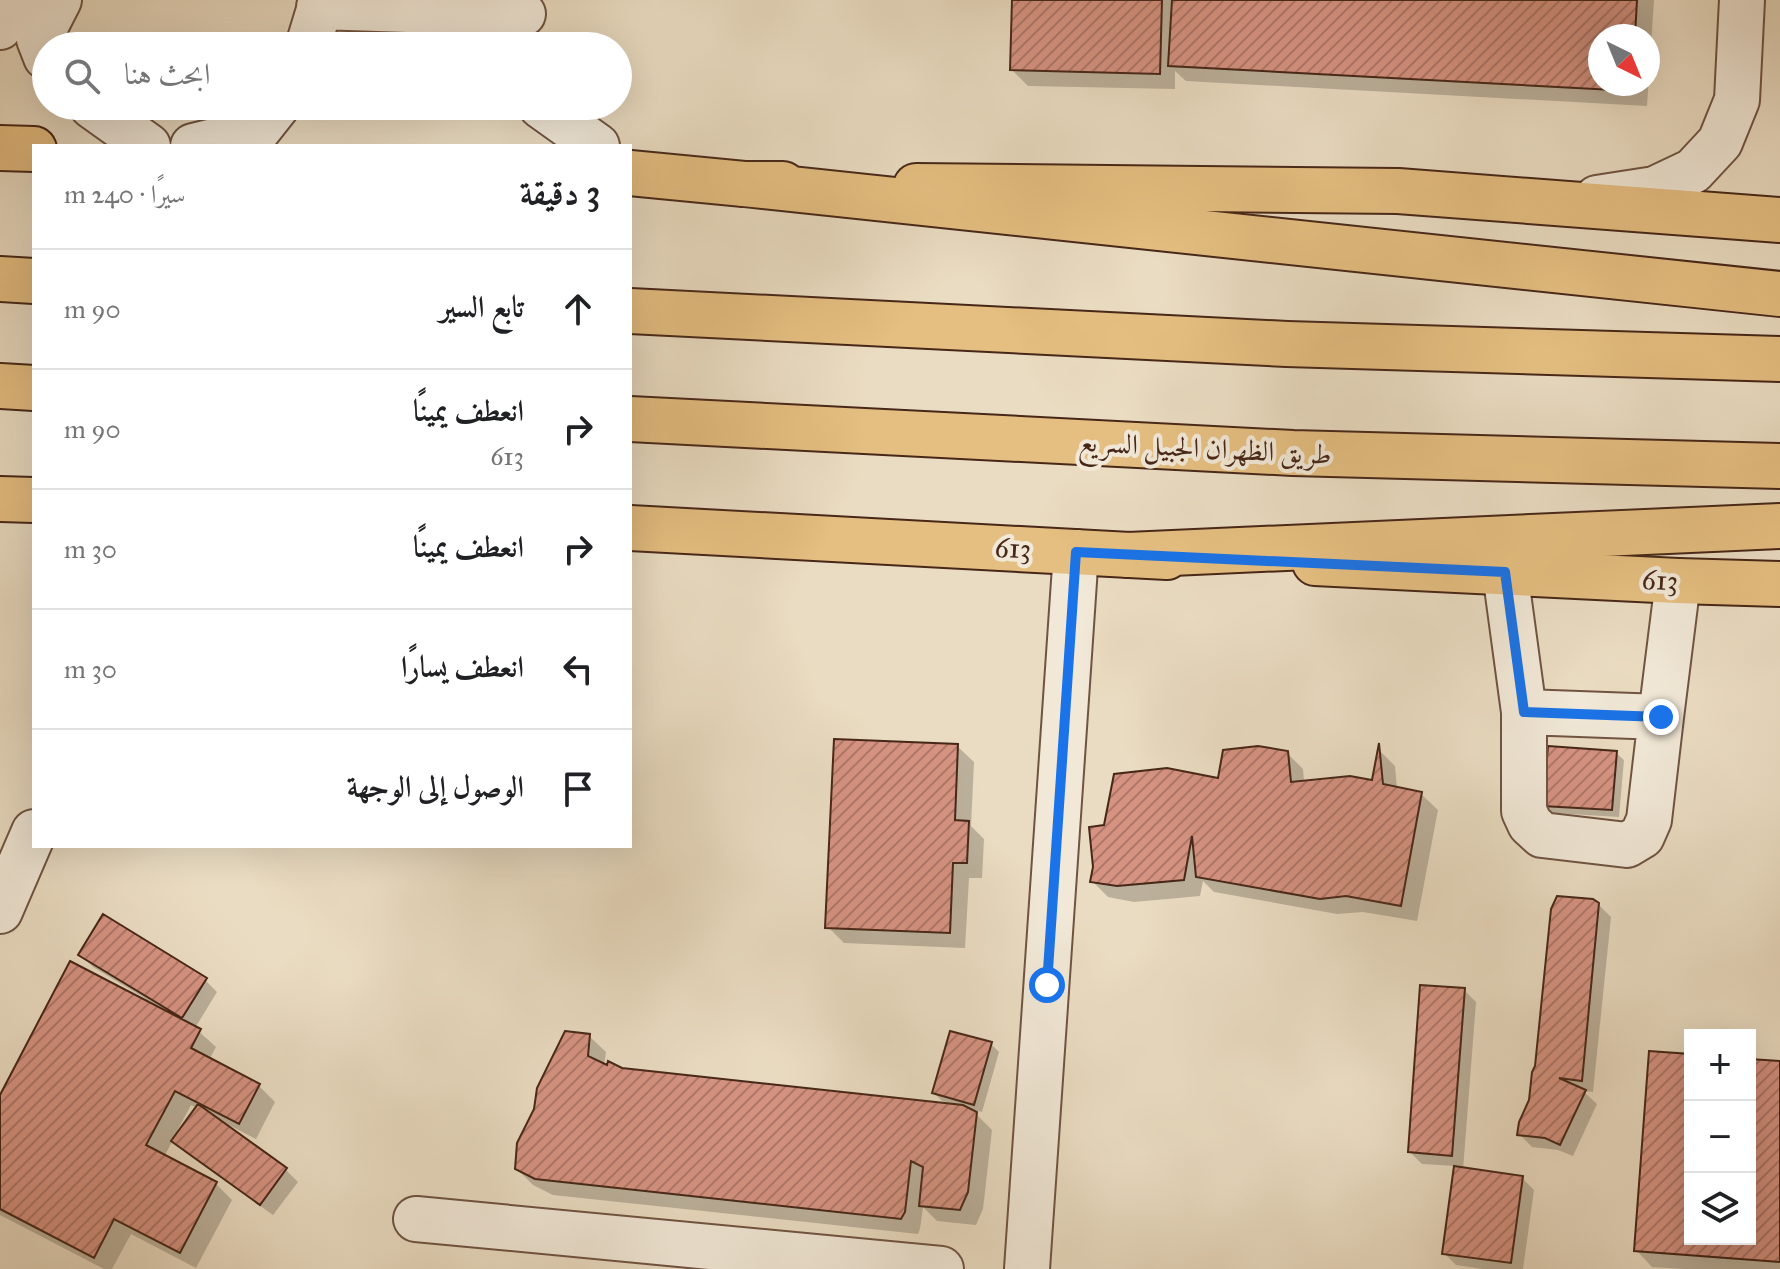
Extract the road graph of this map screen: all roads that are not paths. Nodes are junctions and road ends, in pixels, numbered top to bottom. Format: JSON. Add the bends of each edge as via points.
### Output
{"nodes":[{"id":1,"x":13,"y":0,"type":"edge"},
{"id":2,"x":59,"y":0,"type":"edge"},
{"id":3,"x":1742,"y":0,"type":"edge"},
{"id":4,"x":317,"y":18,"type":"edge"},
{"id":5,"x":522,"y":20,"type":"edge"},
{"id":6,"x":0,"y":27,"type":"edge"},
{"id":7,"x":43,"y":32,"type":"edge"},
{"id":8,"x":112,"y":120,"type":"edge"},
{"id":9,"x":266,"y":120,"type":"edge"},
{"id":10,"x":561,"y":120,"type":"edge"},
{"id":11,"x":145,"y":144,"type":"edge"},
{"id":12,"x":201,"y":144,"type":"edge"},
{"id":13,"x":594,"y":144,"type":"edge"},
{"id":14,"x":0,"y":148,"type":"edge"},
{"id":15,"x":32,"y":149,"type":"edge"},
{"id":16,"x":633,"y":172,"type":"edge"},
{"id":17,"x":744,"y":184,"type":"junction"},
{"id":18,"x":1561,"y":203,"type":"junction"},
{"id":19,"x":1780,"y":220,"type":"edge"},
{"id":20,"x":0,"y":279,"type":"edge"},
{"id":21,"x":32,"y":281,"type":"edge"},
{"id":22,"x":1780,"y":294,"type":"edge"},
{"id":23,"x":632,"y":311,"type":"edge"},
{"id":24,"x":1780,"y":359,"type":"edge"},
{"id":25,"x":0,"y":386,"type":"edge"},
{"id":26,"x":32,"y":388,"type":"edge"},
{"id":27,"x":632,"y":419,"type":"edge"},
{"id":28,"x":1780,"y":466,"type":"edge"},
{"id":29,"x":0,"y":499,"type":"edge"},
{"id":30,"x":32,"y":500,"type":"edge"},
{"id":31,"x":0,"y":507,"type":"edge"},
{"id":32,"x":32,"y":521,"type":"edge"},
{"id":33,"x":1780,"y":526,"type":"edge"},
{"id":34,"x":632,"y":528,"type":"edge"},
{"id":35,"x":1076,"y":552,"type":"junction"},
{"id":36,"x":1128,"y":555,"type":"junction"},
{"id":37,"x":1505,"y":572,"type":"junction"},
{"id":38,"x":1678,"y":581,"type":"junction"},
{"id":39,"x":1780,"y":584,"type":"edge"},
{"id":40,"x":1524,"y":712,"type":"junction"},
{"id":41,"x":1661,"y":717,"type":"junction"},
{"id":42,"x":32,"y":837,"type":"edge"},
{"id":43,"x":0,"y":911,"type":"edge"},
{"id":44,"x":416,"y":1219,"type":"dead end"},
{"id":45,"x":941,"y":1269,"type":"edge"},
{"id":46,"x":1027,"y":1269,"type":"edge"}],
"edges":[{"from":1,"to":6,"type":"street"},
{"from":2,"to":7,"type":"street"},
{"from":3,"to":18,"type":"street","via":[[1737,100],[1720,142],[1693,171],[1655,189]]},
{"from":4,"to":5,"type":"street"},
{"from":8,"to":11,"type":"street"},
{"from":9,"to":12,"type":"street","via":[[258,130]]},
{"from":10,"to":13,"type":"street"},
{"from":14,"to":15,"type":"main road"},
{"from":16,"to":17,"type":"main road"},
{"from":17,"to":18,"type":"main road","via":[[1398,191]]},
{"from":17,"to":22,"type":"main road"},
{"from":18,"to":19,"type":"main road"},
{"from":20,"to":21,"type":"main road"},
{"from":23,"to":24,"type":"main road","via":[[1287,344]]},
{"from":25,"to":26,"type":"main road"},
{"from":27,"to":28,"type":"main road","name":"طريق الظهران الجبيل السريع","via":[[1293,453]]},
{"from":29,"to":30,"type":"main road"},
{"from":31,"to":32,"type":"street"},
{"from":33,"to":36,"type":"main road"},
{"from":34,"to":35,"type":"main road","name":"613"},
{"from":35,"to":36,"type":"main road","name":"613"},
{"from":35,"to":46,"type":"street"},
{"from":36,"to":37,"type":"main road","name":"613"},
{"from":37,"to":38,"type":"main road","name":"613"},
{"from":37,"to":40,"type":"street"},
{"from":38,"to":39,"type":"main road","name":"613"},
{"from":38,"to":41,"type":"street"},
{"from":40,"to":41,"type":"street"},
{"from":40,"to":41,"type":"street","via":[[1524,811],[1530,824],[1542,835],[1627,845],[1642,836],[1649,820]]},
{"from":42,"to":43,"type":"street"},
{"from":44,"to":45,"type":"street"}]}
